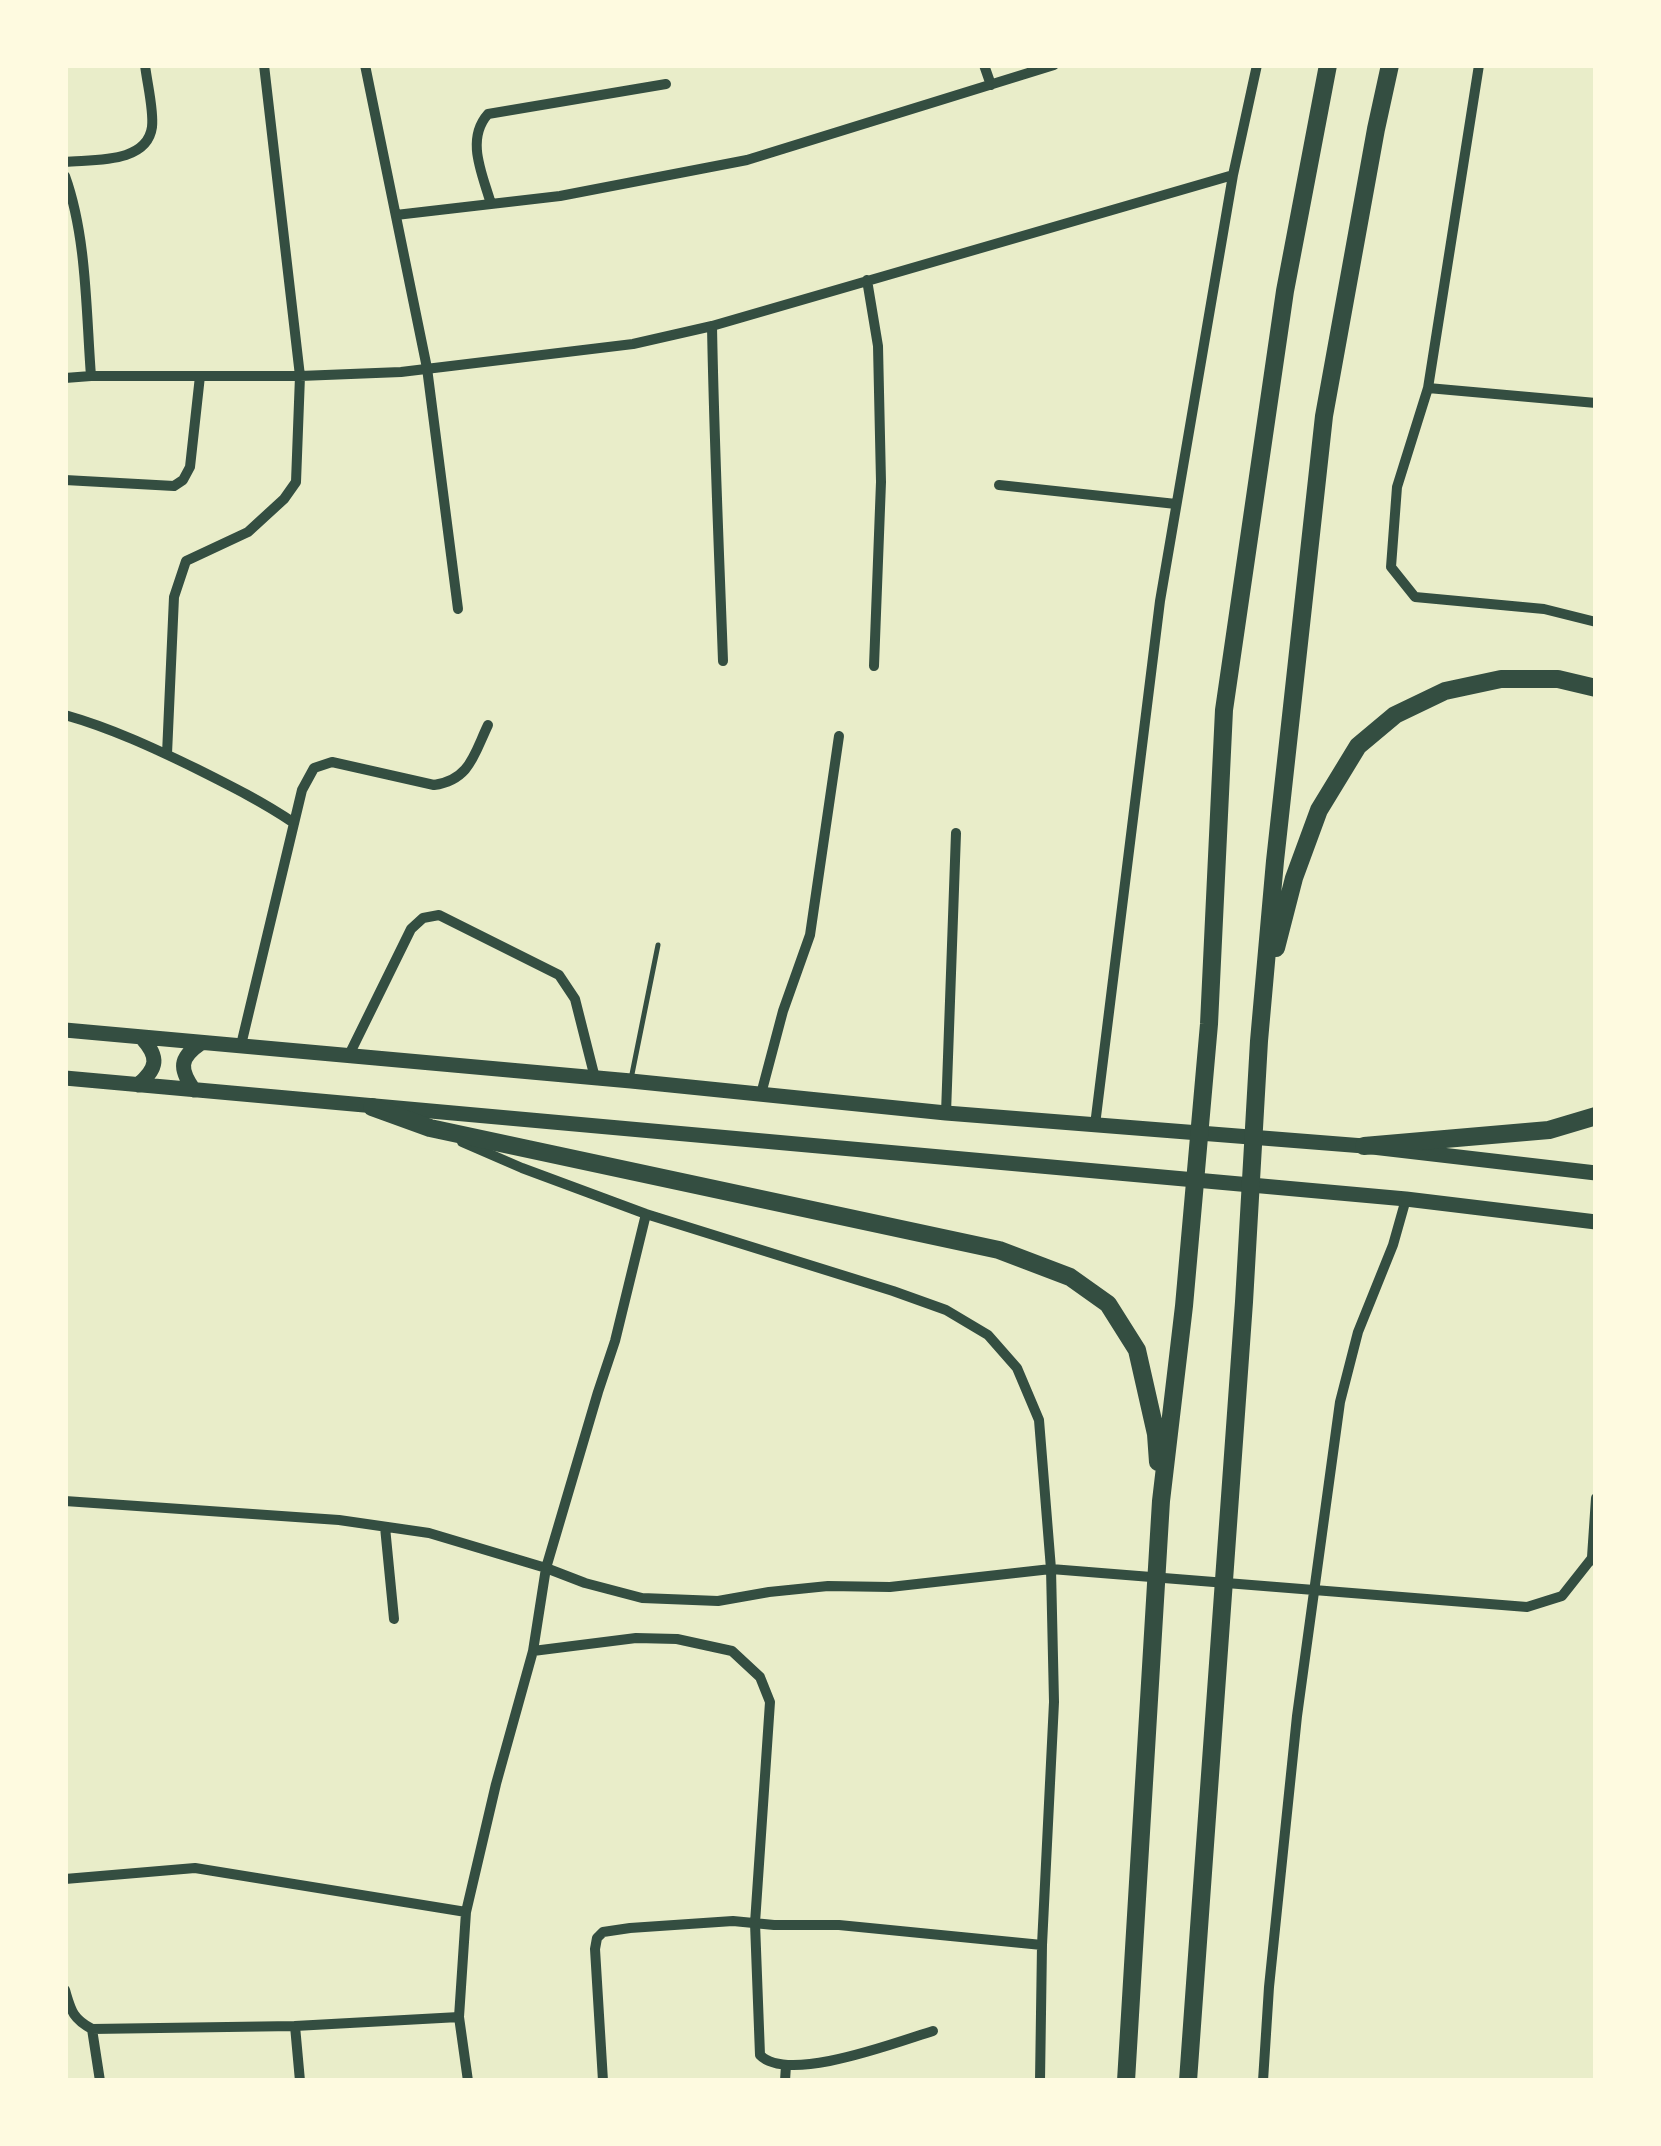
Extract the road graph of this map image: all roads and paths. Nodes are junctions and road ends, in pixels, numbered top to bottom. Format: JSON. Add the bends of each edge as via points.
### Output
{"nodes":[{"id":1,"x":144,"y":65,"type":"edge"},
{"id":2,"x":264,"y":65,"type":"edge"},
{"id":3,"x":365,"y":65,"type":"edge"},
{"id":4,"x":984,"y":65,"type":"edge"},
{"id":5,"x":1054,"y":65,"type":"edge"},
{"id":6,"x":1256,"y":65,"type":"edge"},
{"id":7,"x":1328,"y":65,"type":"edge"},
{"id":8,"x":1390,"y":65,"type":"edge"},
{"id":9,"x":1479,"y":65,"type":"edge"},
{"id":10,"x":666,"y":84,"type":"dead end"},
{"id":11,"x":991,"y":84,"type":"junction"},
{"id":12,"x":65,"y":162,"type":"edge"},
{"id":13,"x":1233,"y":175,"type":"junction"},
{"id":14,"x":65,"y":176,"type":"edge"},
{"id":15,"x":490,"y":204,"type":"junction"},
{"id":16,"x":396,"y":215,"type":"junction"},
{"id":17,"x":867,"y":280,"type":"junction"},
{"id":18,"x":712,"y":326,"type":"junction"},
{"id":19,"x":427,"y":368,"type":"junction"},
{"id":20,"x":91,"y":376,"type":"junction"},
{"id":21,"x":200,"y":376,"type":"junction"},
{"id":22,"x":300,"y":376,"type":"junction"},
{"id":23,"x":65,"y":378,"type":"edge"},
{"id":24,"x":1428,"y":388,"type":"junction"},
{"id":25,"x":1596,"y":403,"type":"edge"},
{"id":26,"x":65,"y":480,"type":"edge"},
{"id":27,"x":999,"y":485,"type":"dead end"},
{"id":28,"x":1176,"y":504,"type":"junction"},
{"id":29,"x":458,"y":610,"type":"dead end"},
{"id":30,"x":1596,"y":622,"type":"edge"},
{"id":31,"x":723,"y":661,"type":"dead end"},
{"id":32,"x":874,"y":666,"type":"dead end"},
{"id":33,"x":1596,"y":688,"type":"edge"},
{"id":34,"x":65,"y":715,"type":"edge"},
{"id":35,"x":488,"y":725,"type":"dead end"},
{"id":36,"x":840,"y":736,"type":"dead end"},
{"id":37,"x":167,"y":754,"type":"junction"},
{"id":38,"x":294,"y":824,"type":"junction"},
{"id":39,"x":956,"y":833,"type":"dead end"},
{"id":40,"x":658,"y":945,"type":"dead end"},
{"id":41,"x":1263,"y":997,"type":"junction"},
{"id":42,"x":65,"y":1030,"type":"edge"},
{"id":43,"x":142,"y":1038,"type":"junction"},
{"id":44,"x":201,"y":1043,"type":"junction"},
{"id":45,"x":240,"y":1045,"type":"junction"},
{"id":46,"x":350,"y":1055,"type":"junction"},
{"id":47,"x":65,"y":1078,"type":"edge"},
{"id":48,"x":595,"y":1078,"type":"junction"},
{"id":49,"x":631,"y":1081,"type":"junction"},
{"id":50,"x":138,"y":1084,"type":"junction"},
{"id":51,"x":194,"y":1090,"type":"junction"},
{"id":52,"x":760,"y":1094,"type":"junction"},
{"id":53,"x":372,"y":1108,"type":"junction"},
{"id":54,"x":946,"y":1112,"type":"junction"},
{"id":55,"x":1596,"y":1116,"type":"edge"},
{"id":56,"x":1096,"y":1125,"type":"junction"},
{"id":57,"x":430,"y":1128,"type":"junction"},
{"id":58,"x":1364,"y":1146,"type":"junction"},
{"id":59,"x":1596,"y":1173,"type":"edge"},
{"id":60,"x":1406,"y":1199,"type":"junction"},
{"id":61,"x":646,"y":1214,"type":"junction"},
{"id":62,"x":1596,"y":1222,"type":"edge"},
{"id":63,"x":1596,"y":1498,"type":"edge"},
{"id":64,"x":65,"y":1501,"type":"edge"},
{"id":65,"x":1161,"y":1508,"type":"junction"},
{"id":66,"x":386,"y":1526,"type":"junction"},
{"id":67,"x":1594,"y":1560,"type":"edge"},
{"id":68,"x":546,"y":1568,"type":"junction"},
{"id":69,"x":1051,"y":1570,"type":"junction"},
{"id":70,"x":1313,"y":1590,"type":"junction"},
{"id":71,"x":394,"y":1619,"type":"dead end"},
{"id":72,"x":532,"y":1651,"type":"junction"},
{"id":73,"x":65,"y":1879,"type":"edge"},
{"id":74,"x":466,"y":1912,"type":"junction"},
{"id":75,"x":755,"y":1924,"type":"junction"},
{"id":76,"x":1042,"y":1945,"type":"junction"},
{"id":77,"x":65,"y":1990,"type":"edge"},
{"id":78,"x":68,"y":2012,"type":"edge"},
{"id":79,"x":459,"y":2018,"type":"junction"},
{"id":80,"x":294,"y":2026,"type":"junction"},
{"id":81,"x":92,"y":2029,"type":"junction"},
{"id":82,"x":932,"y":2031,"type":"dead end"},
{"id":83,"x":786,"y":2065,"type":"junction"},
{"id":84,"x":100,"y":2081,"type":"edge"},
{"id":85,"x":300,"y":2081,"type":"edge"},
{"id":86,"x":468,"y":2081,"type":"edge"},
{"id":87,"x":603,"y":2081,"type":"edge"},
{"id":88,"x":785,"y":2081,"type":"edge"},
{"id":89,"x":1040,"y":2081,"type":"edge"},
{"id":90,"x":1126,"y":2081,"type":"edge"},
{"id":91,"x":1188,"y":2081,"type":"edge"},
{"id":92,"x":1263,"y":2081,"type":"edge"}],
"edges":[{"from":1,"to":12,"type":"street","via":[[148,141],[138,152]]},
{"from":2,"to":22,"type":"street"},
{"from":3,"to":16,"type":"street"},
{"from":4,"to":11,"type":"street"},
{"from":5,"to":11,"type":"street"},
{"from":6,"to":13,"type":"street"},
{"from":7,"to":65,"type":"highway","via":[[1285,291],[1224,710],[1209,1024]]},
{"from":8,"to":41,"type":"highway","via":[[1324,416]]},
{"from":9,"to":24,"type":"street"},
{"from":10,"to":15,"type":"street","via":[[488,114],[475,144]]},
{"from":11,"to":15,"type":"street","via":[[748,160]]},
{"from":13,"to":17,"type":"street"},
{"from":13,"to":28,"type":"street"},
{"from":14,"to":20,"type":"street","via":[[74,202]]},
{"from":15,"to":16,"type":"street"},
{"from":16,"to":19,"type":"street"},
{"from":17,"to":18,"type":"street"},
{"from":17,"to":32,"type":"street","via":[[878,346],[881,482]]},
{"from":18,"to":19,"type":"street","via":[[633,344]]},
{"from":18,"to":31,"type":"street"},
{"from":19,"to":22,"type":"street"},
{"from":19,"to":29,"type":"street"},
{"from":20,"to":21,"type":"street"},
{"from":20,"to":23,"type":"street"},
{"from":21,"to":22,"type":"street"},
{"from":21,"to":26,"type":"street","via":[[184,480],[174,486]]},
{"from":22,"to":37,"type":"street","via":[[296,482],[248,532],[186,561],[174,597]]},
{"from":24,"to":25,"type":"street"},
{"from":24,"to":30,"type":"street","via":[[1397,487],[1391,567],[1415,597],[1544,609]]},
{"from":27,"to":28,"type":"street"},
{"from":28,"to":56,"type":"street"},
{"from":33,"to":41,"type":"highway","via":[[1558,679],[1501,679],[1444,690],[1395,715],[1358,746],[1319,810]]},
{"from":34,"to":37,"type":"street"},
{"from":35,"to":38,"type":"street","via":[[466,770],[450,783],[332,762],[314,768]]},
{"from":36,"to":52,"type":"street","via":[[810,935]]},
{"from":37,"to":38,"type":"street"},
{"from":38,"to":45,"type":"street"},
{"from":39,"to":54,"type":"street"},
{"from":40,"to":49,"type":"lane"},
{"from":41,"to":91,"type":"highway"},
{"from":42,"to":43,"type":"main road"},
{"from":43,"to":44,"type":"main road"},
{"from":43,"to":50,"type":"main road","via":[[154,1060]]},
{"from":44,"to":45,"type":"main road"},
{"from":44,"to":51,"type":"main road","via":[[183,1066]]},
{"from":45,"to":46,"type":"main road"},
{"from":46,"to":48,"type":"main road"},
{"from":46,"to":48,"type":"street","via":[[411,928],[439,915],[559,974],[575,999]]},
{"from":47,"to":50,"type":"main road"},
{"from":48,"to":49,"type":"main road"},
{"from":49,"to":52,"type":"main road"},
{"from":50,"to":51,"type":"main road"},
{"from":51,"to":53,"type":"main road"},
{"from":52,"to":54,"type":"main road"},
{"from":53,"to":57,"type":"highway"},
{"from":53,"to":60,"type":"main road"},
{"from":54,"to":56,"type":"main road"},
{"from":55,"to":58,"type":"highway","via":[[1548,1130]]},
{"from":56,"to":58,"type":"main road"},
{"from":57,"to":61,"type":"street"},
{"from":57,"to":65,"type":"highway","via":[[998,1250],[1070,1277],[1108,1304],[1137,1350],[1156,1434]]},
{"from":58,"to":59,"type":"main road"},
{"from":60,"to":62,"type":"main road"},
{"from":60,"to":70,"type":"street","via":[[1344,1379]]},
{"from":61,"to":68,"type":"street"},
{"from":61,"to":69,"type":"street","via":[[893,1291],[946,1310],[988,1335],[1017,1368],[1038,1420]]},
{"from":63,"to":67,"type":"street"},
{"from":64,"to":66,"type":"street"},
{"from":65,"to":90,"type":"highway"},
{"from":66,"to":68,"type":"street"},
{"from":66,"to":71,"type":"street"},
{"from":67,"to":70,"type":"street","via":[[1562,1596],[1527,1607]]},
{"from":68,"to":69,"type":"street","via":[[642,1598],[718,1601]]},
{"from":68,"to":72,"type":"street"},
{"from":69,"to":70,"type":"street"},
{"from":69,"to":76,"type":"street","via":[[1054,1702]]},
{"from":70,"to":92,"type":"street"},
{"from":72,"to":74,"type":"street"},
{"from":72,"to":75,"type":"street","via":[[678,1638],[732,1651],[760,1677],[770,1702]]},
{"from":73,"to":74,"type":"street","via":[[196,1868]]},
{"from":74,"to":79,"type":"street"},
{"from":75,"to":76,"type":"street","via":[[839,1925]]},
{"from":75,"to":83,"type":"street","via":[[760,2056]]},
{"from":75,"to":87,"type":"street","via":[[603,1932],[597,1938]]},
{"from":76,"to":89,"type":"street"},
{"from":77,"to":78,"type":"street"},
{"from":78,"to":81,"type":"street"},
{"from":79,"to":80,"type":"street"},
{"from":79,"to":86,"type":"street"},
{"from":80,"to":81,"type":"street"},
{"from":80,"to":85,"type":"street"},
{"from":81,"to":84,"type":"street"},
{"from":82,"to":83,"type":"street","via":[[841,2060]]},
{"from":83,"to":88,"type":"street"}]}
